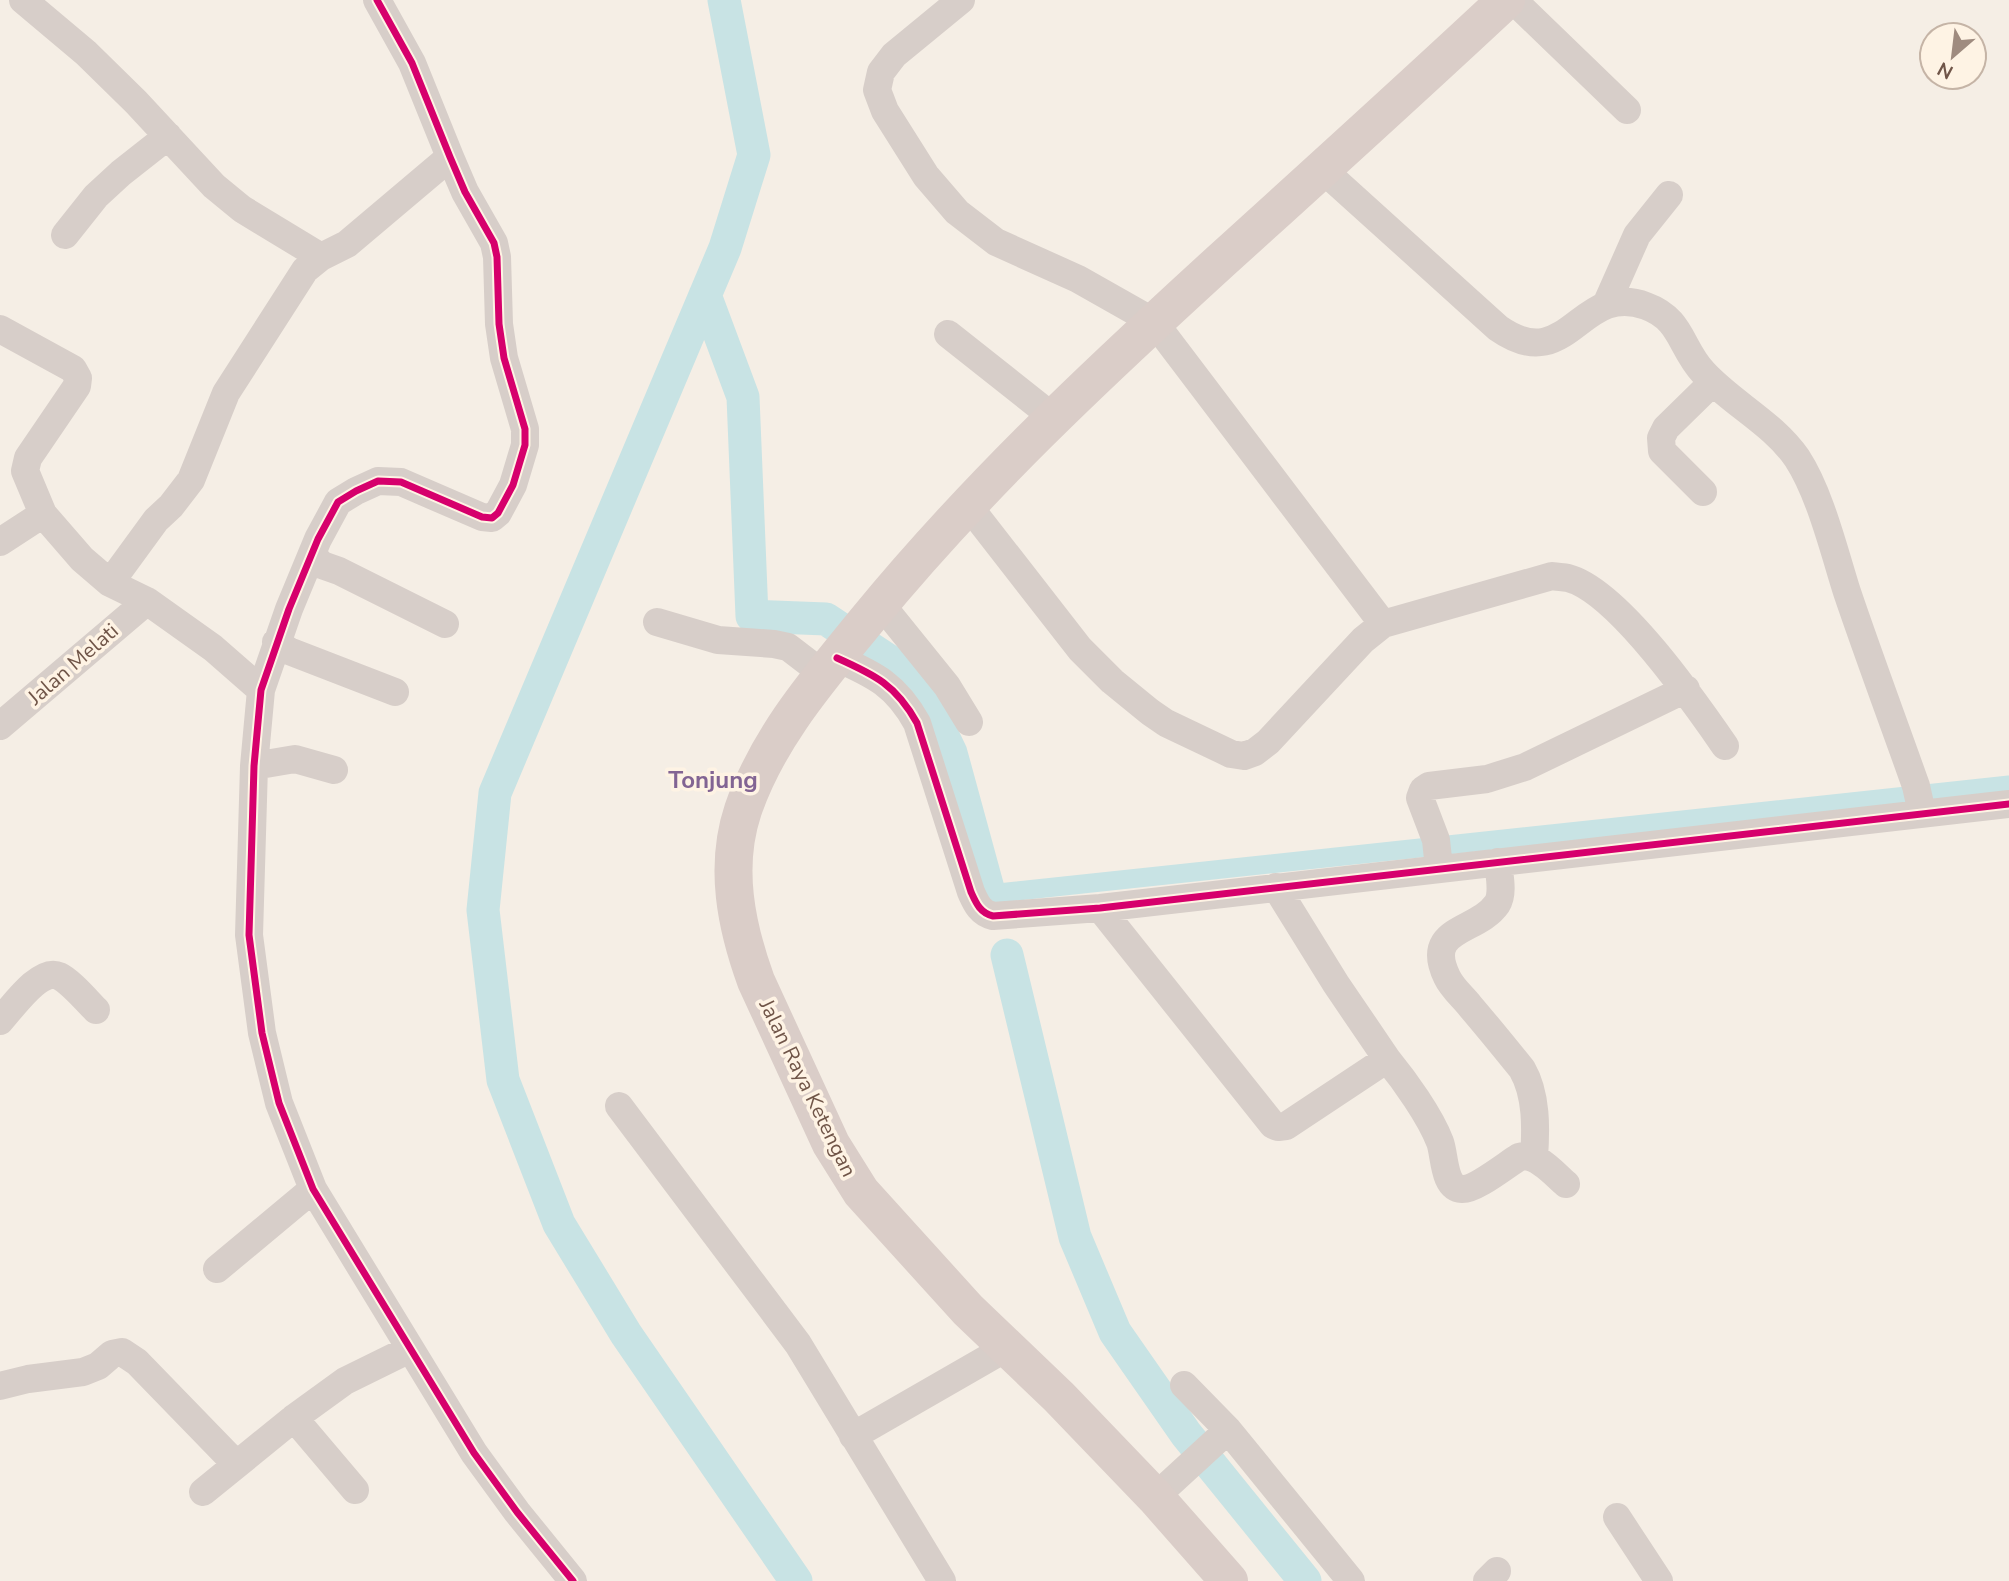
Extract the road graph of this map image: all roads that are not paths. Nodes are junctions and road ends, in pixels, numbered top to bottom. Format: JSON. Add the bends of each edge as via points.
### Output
{"nodes":[{"id":1,"x":23,"y":0,"type":"edge"},
{"id":2,"x":377,"y":0,"type":"edge"},
{"id":3,"x":961,"y":0,"type":"edge"},
{"id":4,"x":1498,"y":3,"type":"edge"},
{"id":5,"x":1627,"y":110,"type":"dead end"},
{"id":6,"x":168,"y":136,"type":"junction"},
{"id":7,"x":450,"y":157,"type":"junction"},
{"id":8,"x":1322,"y":169,"type":"junction"},
{"id":9,"x":1669,"y":195,"type":"dead end"},
{"id":10,"x":65,"y":235,"type":"dead end"},
{"id":11,"x":321,"y":257,"type":"junction"},
{"id":12,"x":1606,"y":305,"type":"junction"},
{"id":13,"x":1154,"y":322,"type":"junction"},
{"id":14,"x":0,"y":328,"type":"edge"},
{"id":15,"x":948,"y":334,"type":"dead end"},
{"id":16,"x":1713,"y":382,"type":"junction"},
{"id":17,"x":1054,"y":418,"type":"junction"},
{"id":18,"x":1703,"y":492,"type":"dead end"},
{"id":19,"x":967,"y":504,"type":"junction"},
{"id":20,"x":43,"y":514,"type":"junction"},
{"id":21,"x":0,"y":542,"type":"edge"},
{"id":22,"x":325,"y":564,"type":"junction"},
{"id":23,"x":110,"y":583,"type":"junction"},
{"id":24,"x":147,"y":601,"type":"junction"},
{"id":25,"x":874,"y":611,"type":"junction"},
{"id":26,"x":657,"y":622,"type":"dead end"},
{"id":27,"x":445,"y":624,"type":"dead end"},
{"id":28,"x":1383,"y":624,"type":"junction"},
{"id":29,"x":290,"y":650,"type":"junction"},
{"id":30,"x":834,"y":660,"type":"junction"},
{"id":31,"x":1686,"y":689,"type":"junction"},
{"id":32,"x":261,"y":690,"type":"junction"},
{"id":33,"x":395,"y":692,"type":"dead end"},
{"id":34,"x":969,"y":722,"type":"dead end"},
{"id":35,"x":0,"y":726,"type":"edge"},
{"id":36,"x":1725,"y":746,"type":"dead end"},
{"id":37,"x":263,"y":764,"type":"junction"},
{"id":38,"x":334,"y":770,"type":"dead end"},
{"id":39,"x":1920,"y":802,"type":"junction"},
{"id":40,"x":2009,"y":804,"type":"edge"},
{"id":41,"x":1438,"y":856,"type":"junction"},
{"id":42,"x":1498,"y":862,"type":"junction"},
{"id":43,"x":1276,"y":887,"type":"junction"},
{"id":44,"x":1100,"y":908,"type":"junction"},
{"id":45,"x":96,"y":1010,"type":"dead end"},
{"id":46,"x":0,"y":1021,"type":"edge"},
{"id":47,"x":1387,"y":1059,"type":"junction"},
{"id":48,"x":619,"y":1105,"type":"dead end"},
{"id":49,"x":1534,"y":1158,"type":"junction"},
{"id":50,"x":1566,"y":1184,"type":"dead end"},
{"id":51,"x":313,"y":1189,"type":"junction"},
{"id":52,"x":217,"y":1269,"type":"dead end"},
{"id":53,"x":1006,"y":1348,"type":"junction"},
{"id":54,"x":410,"y":1349,"type":"junction"},
{"id":55,"x":1184,"y":1385,"type":"dead end"},
{"id":56,"x":0,"y":1386,"type":"edge"},
{"id":57,"x":294,"y":1418,"type":"junction"},
{"id":58,"x":853,"y":1436,"type":"junction"},
{"id":59,"x":1220,"y":1437,"type":"junction"},
{"id":60,"x":236,"y":1464,"type":"junction"},
{"id":61,"x":1168,"y":1485,"type":"junction"},
{"id":62,"x":355,"y":1490,"type":"dead end"},
{"id":63,"x":203,"y":1492,"type":"dead end"},
{"id":64,"x":1617,"y":1517,"type":"dead end"},
{"id":65,"x":573,"y":1581,"type":"edge"},
{"id":66,"x":942,"y":1581,"type":"edge"},
{"id":67,"x":1229,"y":1581,"type":"edge"},
{"id":68,"x":1350,"y":1581,"type":"edge"},
{"id":69,"x":1659,"y":1581,"type":"edge"}],
"edges":[{"from":1,"to":6,"type":"street","via":[[86,53]]},
{"from":2,"to":7,"type":"street","via":[[412,64]]},
{"from":3,"to":13,"type":"street","via":[[894,55],[881,72],[877,90],[885,111],[926,176],[957,212],[996,242],[1077,279]]},
{"from":4,"to":5,"type":"street"},
{"from":4,"to":8,"type":"highway","name":"Jalan Raya Ketengan"},
{"from":6,"to":10,"type":"street","via":[[96,196]]},
{"from":6,"to":11,"type":"street","via":[[242,209]]},
{"from":7,"to":11,"type":"street","via":[[348,244]]},
{"from":7,"to":22,"type":"street","via":[[497,257],[503,358],[525,429],[513,485],[498,513],[488,519],[401,482],[378,481],[338,502]]},
{"from":8,"to":12,"type":"street","via":[[1514,339],[1530,344],[1553,341]]},
{"from":8,"to":13,"type":"highway","name":"Jalan Raya Ketengan"},
{"from":9,"to":12,"type":"street","via":[[1637,235]]},
{"from":11,"to":23,"type":"street","via":[[301,276],[226,393],[191,480]]},
{"from":12,"to":16,"type":"street","via":[[1642,304],[1664,313]]},
{"from":13,"to":17,"type":"highway","name":"Jalan Raya Ketengan"},
{"from":13,"to":28,"type":"street"},
{"from":14,"to":20,"type":"street","via":[[73,369],[78,378],[28,458],[25,471]]},
{"from":15,"to":17,"type":"street"},
{"from":16,"to":18,"type":"street","via":[[1661,438],[1662,451]]},
{"from":16,"to":39,"type":"street","via":[[1770,430],[1801,467],[1827,527]]},
{"from":17,"to":19,"type":"highway","name":"Jalan Raya Ketengan"},
{"from":19,"to":25,"type":"highway","name":"Jalan Raya Ketengan"},
{"from":19,"to":28,"type":"street","via":[[1063,630],[1112,681],[1166,723],[1231,754],[1255,752],[1268,743]]},
{"from":20,"to":21,"type":"street"},
{"from":20,"to":23,"type":"street"},
{"from":22,"to":27,"type":"street"},
{"from":22,"to":29,"type":"street"},
{"from":23,"to":24,"type":"street"},
{"from":24,"to":32,"type":"street","via":[[213,648]]},
{"from":24,"to":35,"type":"street","name":"Jalan Melati"},
{"from":25,"to":30,"type":"highway","name":"Jalan Raya Ketengan"},
{"from":25,"to":34,"type":"street","via":[[947,686]]},
{"from":26,"to":30,"type":"street"},
{"from":28,"to":31,"type":"street","via":[[1552,576],[1570,579],[1613,607]]},
{"from":29,"to":32,"type":"street"},
{"from":29,"to":33,"type":"street"},
{"from":30,"to":44,"type":"street","via":[[871,673],[905,702],[917,723],[978,908],[996,916]]},
{"from":30,"to":53,"type":"highway","name":"Jalan Raya Ketengan","via":[[777,740],[743,812],[733,878],[747,957],[831,1144],[861,1192]]},
{"from":31,"to":36,"type":"street"},
{"from":31,"to":41,"type":"street","via":[[1525,767],[1488,779],[1423,790],[1420,798]]},
{"from":32,"to":37,"type":"street"},
{"from":37,"to":38,"type":"street","via":[[295,759]]},
{"from":37,"to":51,"type":"street","via":[[249,935],[262,1033],[279,1103]]},
{"from":39,"to":40,"type":"street"},
{"from":39,"to":42,"type":"street"},
{"from":41,"to":42,"type":"street"},
{"from":41,"to":43,"type":"street"},
{"from":42,"to":49,"type":"street","via":[[1501,895],[1497,905],[1451,935],[1441,947],[1440,959],[1448,979],[1529,1082],[1536,1129]]},
{"from":43,"to":44,"type":"street"},
{"from":43,"to":47,"type":"street"},
{"from":44,"to":47,"type":"street","via":[[1273,1125],[1286,1126]]},
{"from":45,"to":46,"type":"street","via":[[60,976],[48,974]]},
{"from":47,"to":49,"type":"street","via":[[1440,1141],[1448,1178],[1457,1188],[1477,1184],[1519,1157]]},
{"from":48,"to":58,"type":"street","via":[[798,1344]]},
{"from":49,"to":50,"type":"street"},
{"from":51,"to":52,"type":"street"},
{"from":51,"to":54,"type":"street"},
{"from":53,"to":58,"type":"street"},
{"from":53,"to":61,"type":"highway","name":"Jalan Raya Ketengan"},
{"from":54,"to":57,"type":"street","via":[[345,1381]]},
{"from":54,"to":65,"type":"street","via":[[474,1453]]},
{"from":55,"to":59,"type":"street"},
{"from":56,"to":60,"type":"street","via":[[83,1372],[122,1352]]},
{"from":57,"to":60,"type":"street"},
{"from":57,"to":62,"type":"street"},
{"from":58,"to":66,"type":"street"},
{"from":59,"to":61,"type":"street"},
{"from":59,"to":68,"type":"street"},
{"from":60,"to":63,"type":"street"},
{"from":61,"to":67,"type":"highway","name":"Jalan Raya Ketengan"},
{"from":64,"to":69,"type":"street"}]}
